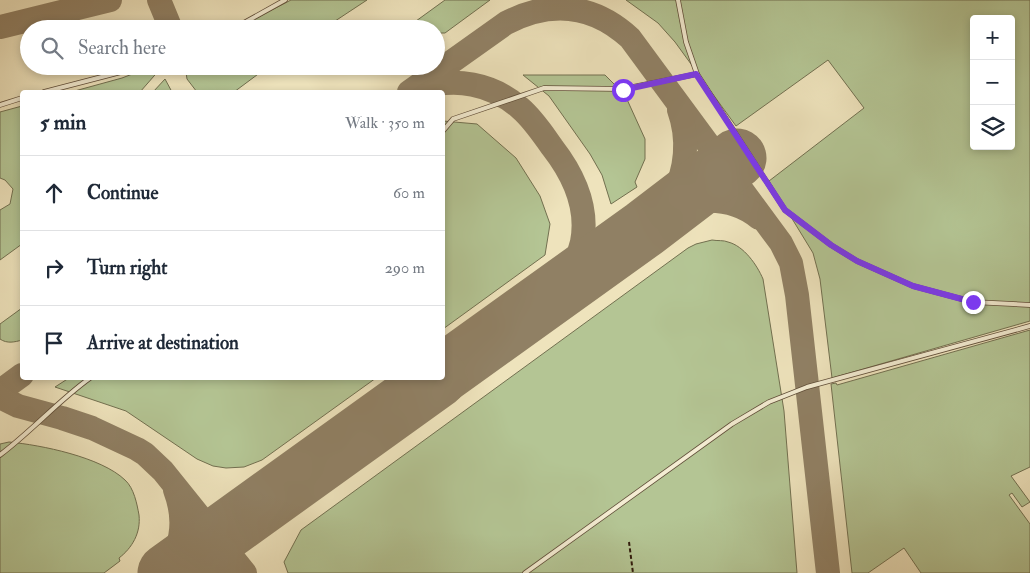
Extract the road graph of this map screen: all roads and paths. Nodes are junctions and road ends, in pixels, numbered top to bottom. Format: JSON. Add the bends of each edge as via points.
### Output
{"nodes":[{"id":1,"x":285,"y":0,"type":"edge"},
{"id":2,"x":678,"y":0,"type":"edge"},
{"id":3,"x":249,"y":20,"type":"edge"},
{"id":4,"x":696,"y":74,"type":"junction"},
{"id":5,"x":109,"y":75,"type":"edge"},
{"id":6,"x":52,"y":90,"type":"edge"},
{"id":7,"x":20,"y":99,"type":"edge"},
{"id":8,"x":0,"y":105,"type":"edge"},
{"id":9,"x":445,"y":128,"type":"edge"},
{"id":10,"x":1030,"y":305,"type":"edge"},
{"id":11,"x":1030,"y":326,"type":"edge"},
{"id":12,"x":87,"y":380,"type":"edge"},
{"id":13,"x":0,"y":455,"type":"edge"},
{"id":14,"x":629,"y":542,"type":"dead end"},
{"id":15,"x":525,"y":573,"type":"edge"},
{"id":16,"x":633,"y":573,"type":"edge"}],
"edges":[{"from":1,"to":3,"type":"lane"},
{"from":2,"to":4,"type":"lane"},
{"from":4,"to":9,"type":"lane","via":[[623,90],[544,88],[453,119]]},
{"from":4,"to":10,"type":"lane","via":[[785,210],[831,245],[885,275],[936,293],[973,302]]},
{"from":5,"to":6,"type":"lane"},
{"from":7,"to":8,"type":"lane"},
{"from":11,"to":15,"type":"lane","via":[[808,387],[769,402],[732,424]]},
{"from":12,"to":13,"type":"lane"},
{"from":14,"to":16,"type":"path"}]}
